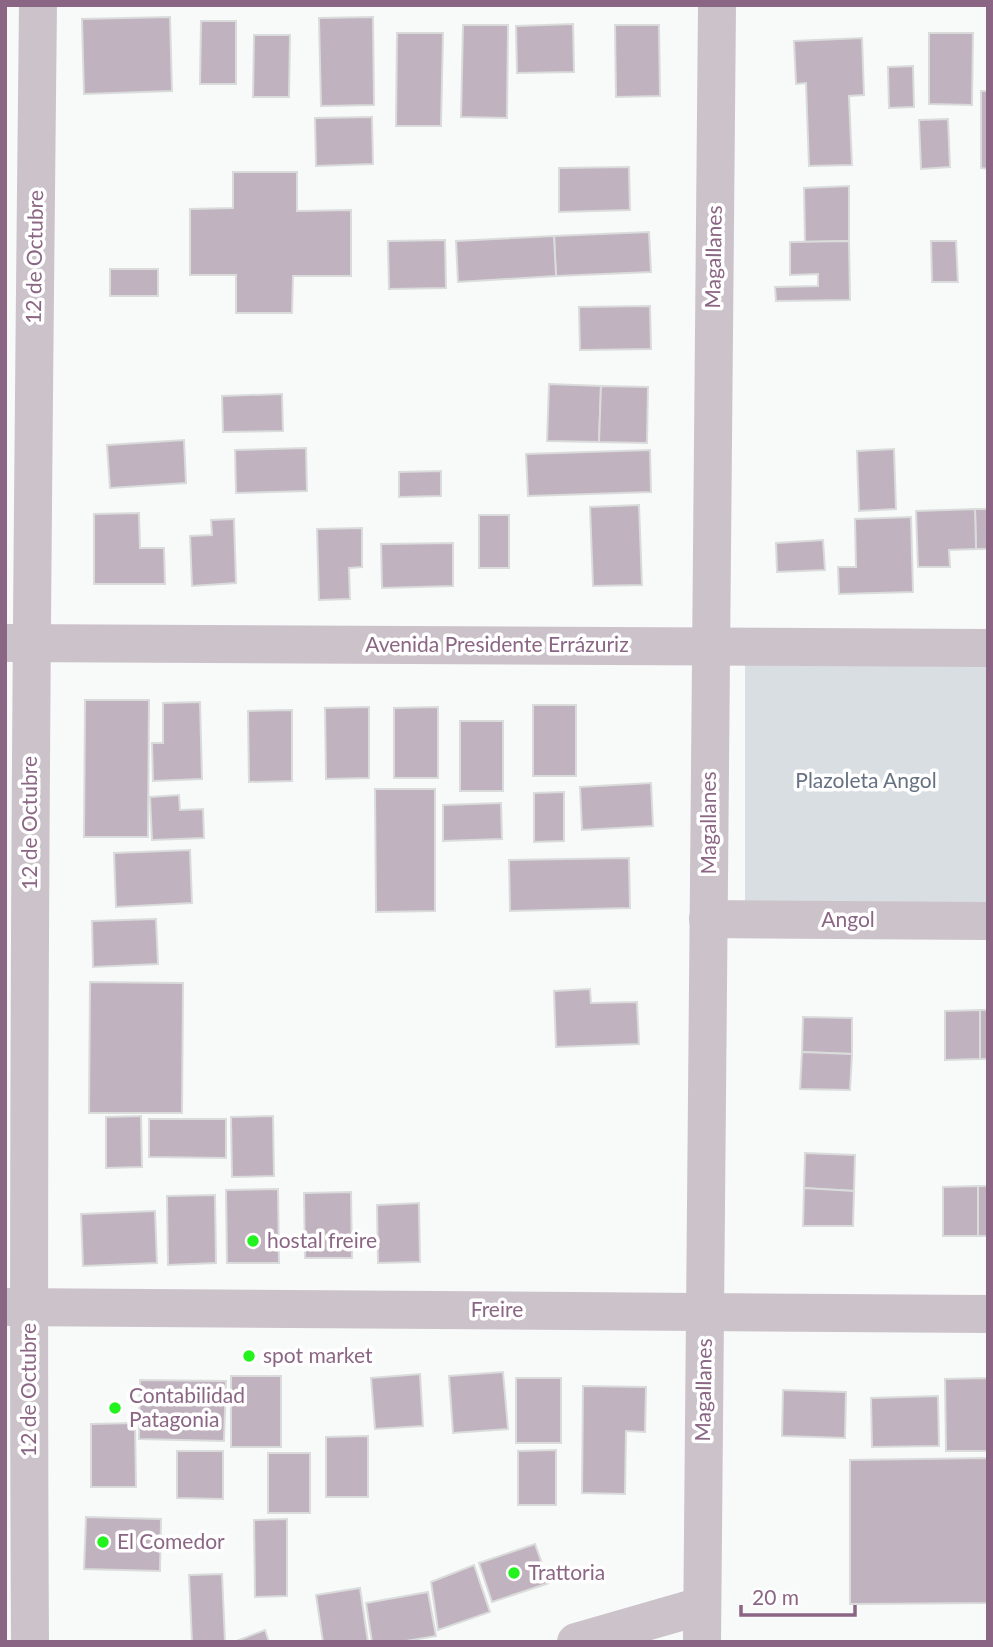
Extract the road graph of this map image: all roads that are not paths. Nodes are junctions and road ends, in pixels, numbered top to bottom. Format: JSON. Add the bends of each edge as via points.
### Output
{"nodes":[{"id":1,"x":38,"y":5,"type":"edge"},
{"id":2,"x":717,"y":5,"type":"edge"},
{"id":3,"x":18,"y":643,"type":"edge"},
{"id":4,"x":709,"y":645,"type":"junction"},
{"id":5,"x":988,"y":648,"type":"edge"},
{"id":6,"x":708,"y":919,"type":"junction"},
{"id":7,"x":988,"y":921,"type":"edge"},
{"id":8,"x":17,"y":1306,"type":"edge"},
{"id":9,"x":705,"y":1311,"type":"junction"},
{"id":10,"x":988,"y":1314,"type":"edge"},
{"id":11,"x":701,"y":1624,"type":"edge"},
{"id":12,"x":30,"y":1642,"type":"edge"},
{"id":13,"x":576,"y":1642,"type":"edge"}],
"edges":[{"from":1,"to":3,"type":"street","name":"12 de Octubre"},
{"from":2,"to":4,"type":"street","name":"Magallanes"},
{"from":3,"to":4,"type":"street","name":"Avenida Presidente Errázuriz"},
{"from":3,"to":8,"type":"street","name":"12 de Octubre"},
{"from":4,"to":5,"type":"street","name":"Avenida Presidente Errázuriz"},
{"from":4,"to":6,"type":"street","name":"Magallanes"},
{"from":6,"to":7,"type":"street","name":"Angol"},
{"from":6,"to":9,"type":"street","name":"Magallanes"},
{"from":8,"to":9,"type":"street","name":"Freire"},
{"from":8,"to":12,"type":"street","name":"12 de Octubre"},
{"from":9,"to":10,"type":"street","name":"Freire"},
{"from":9,"to":11,"type":"street","name":"Magallanes"},
{"from":11,"to":13,"type":"street"}]}
